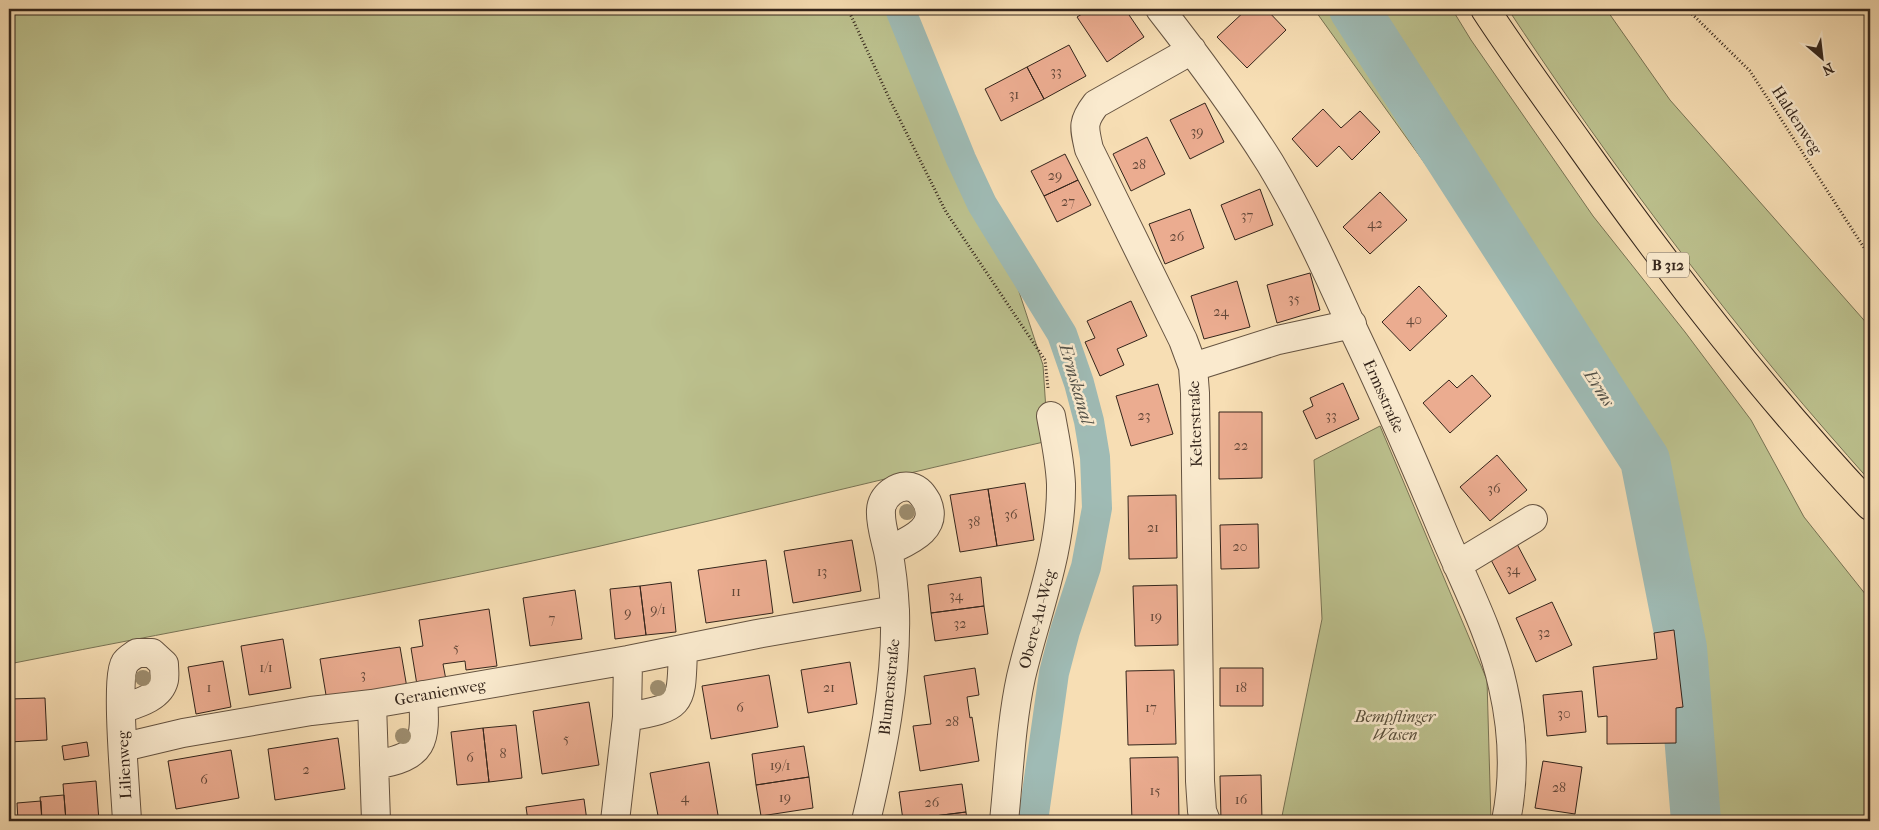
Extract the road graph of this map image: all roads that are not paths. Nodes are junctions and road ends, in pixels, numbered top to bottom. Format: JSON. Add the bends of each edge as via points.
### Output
{"nodes":[{"id":1,"x":1160,"y":9,"type":"edge"},
{"id":2,"x":1485,"y":9,"type":"edge"},
{"id":3,"x":1192,"y":50,"type":"junction"},
{"id":4,"x":1352,"y":324,"type":"junction"},
{"id":5,"x":1192,"y":367,"type":"junction"},
{"id":6,"x":1051,"y":416,"type":"road end"},
{"id":7,"x":1870,"y":506,"type":"edge"},
{"id":8,"x":1533,"y":519,"type":"dead end"},
{"id":9,"x":888,"y":551,"type":"dead end"},
{"id":10,"x":1457,"y":565,"type":"junction"},
{"id":11,"x":895,"y":610,"type":"junction"},
{"id":12,"x":683,"y":649,"type":"junction"},
{"id":13,"x":628,"y":660,"type":"junction"},
{"id":14,"x":423,"y":695,"type":"junction"},
{"id":15,"x":372,"y":704,"type":"junction"},
{"id":16,"x":121,"y":709,"type":"dead end"},
{"id":17,"x":627,"y":717,"type":"junction"},
{"id":18,"x":124,"y":747,"type":"junction"},
{"id":19,"x":374,"y":765,"type":"junction"},
{"id":20,"x":127,"y":821,"type":"edge"},
{"id":21,"x":376,"y":821,"type":"edge"},
{"id":22,"x":615,"y":821,"type":"edge"},
{"id":23,"x":866,"y":821,"type":"edge"},
{"id":24,"x":1004,"y":821,"type":"edge"},
{"id":25,"x":1206,"y":821,"type":"edge"},
{"id":26,"x":1506,"y":821,"type":"edge"}],
"edges":[{"from":1,"to":3,"type":"street","name":"Ermsstraße"},
{"from":2,"to":7,"type":"highway","number":"B 312","via":[[1604,179],[1692,297]]},
{"from":3,"to":4,"type":"street","name":"Ermsstraße","via":[[1238,112],[1271,166]]},
{"from":3,"to":5,"type":"street","name":"Kelterstraße","via":[[1096,104],[1086,117],[1085,131],[1089,148],[1183,340]]},
{"from":4,"to":5,"type":"street","via":[[1278,340]]},
{"from":4,"to":10,"type":"street","name":"Ermsstraße"},
{"from":5,"to":25,"type":"street","name":"Kelterstraße","via":[[1196,415],[1200,781]]},
{"from":6,"to":24,"type":"street","name":"Obere-Au-Weg","via":[[1061,484],[1056,537],[1046,591],[1016,704]]},
{"from":8,"to":10,"type":"street"},
{"from":9,"to":11,"type":"street","name":"Blumenstraße"},
{"from":10,"to":26,"type":"street","name":"Ermsstraße","via":[[1488,638],[1503,686],[1512,759]]},
{"from":11,"to":12,"type":"street","name":"Geranienweg"},
{"from":11,"to":23,"type":"street","name":"Blumenstraße","via":[[895,655],[884,740]]},
{"from":12,"to":13,"type":"street","name":"Geranienweg"},
{"from":12,"to":17,"type":"street","via":[[680,695],[671,707]]},
{"from":13,"to":14,"type":"street","name":"Geranienweg"},
{"from":13,"to":17,"type":"street"},
{"from":14,"to":15,"type":"street","name":"Geranienweg"},
{"from":14,"to":19,"type":"street","via":[[425,725],[421,743],[405,757]]},
{"from":15,"to":18,"type":"street","name":"Geranienweg","via":[[183,733]]},
{"from":15,"to":19,"type":"street"},
{"from":16,"to":18,"type":"street","name":"Lilienweg"},
{"from":17,"to":22,"type":"street"},
{"from":18,"to":20,"type":"street","name":"Lilienweg"},
{"from":19,"to":21,"type":"street"}]}
